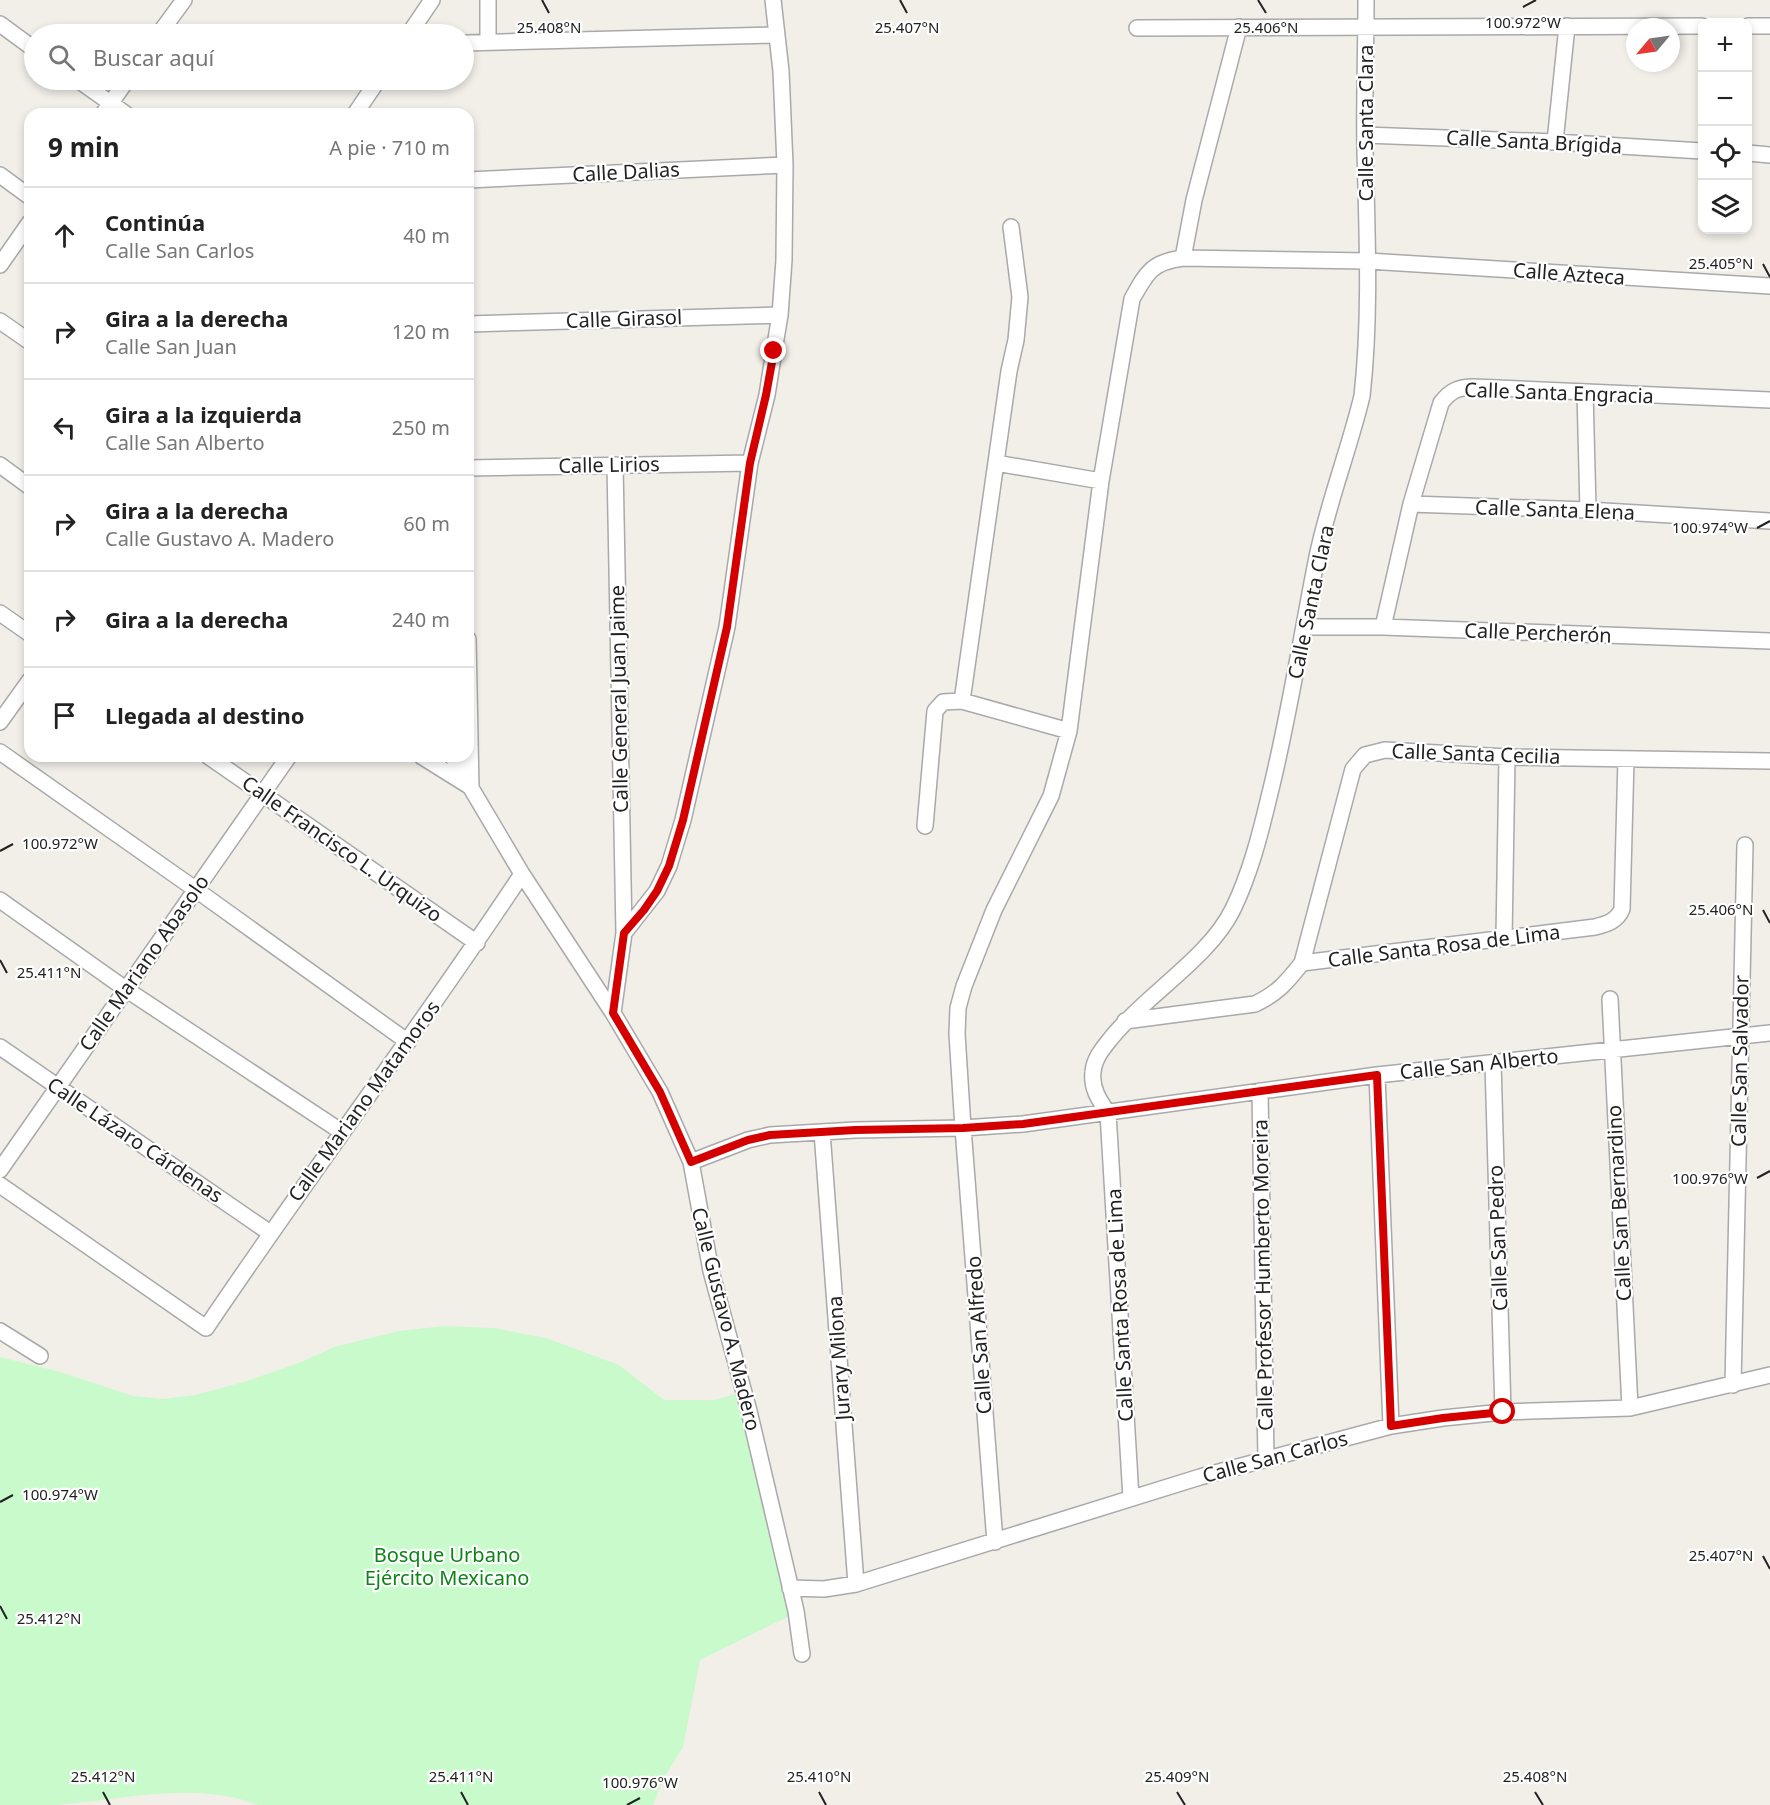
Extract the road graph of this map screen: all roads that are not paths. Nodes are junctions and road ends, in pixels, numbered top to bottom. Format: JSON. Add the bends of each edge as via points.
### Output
{"nodes":[{"id":1,"x":184,"y":0,"type":"edge"},
{"id":2,"x":432,"y":0,"type":"edge"},
{"id":3,"x":488,"y":0,"type":"edge"},
{"id":4,"x":773,"y":0,"type":"edge"},
{"id":5,"x":1366,"y":0,"type":"edge"},
{"id":6,"x":0,"y":24,"type":"edge"},
{"id":7,"x":166,"y":24,"type":"edge"},
{"id":8,"x":416,"y":24,"type":"edge"},
{"id":9,"x":1568,"y":26,"type":"junction"},
{"id":10,"x":1698,"y":26,"type":"edge"},
{"id":11,"x":1752,"y":26,"type":"edge"},
{"id":12,"x":1770,"y":26,"type":"edge"},
{"id":13,"x":1239,"y":27,"type":"junction"},
{"id":14,"x":1137,"y":28,"type":"dead end"},
{"id":15,"x":1366,"y":29,"type":"junction"},
{"id":16,"x":776,"y":35,"type":"junction"},
{"id":17,"x":24,"y":42,"type":"edge"},
{"id":18,"x":488,"y":42,"type":"junction"},
{"id":19,"x":474,"y":43,"type":"edge"},
{"id":20,"x":89,"y":90,"type":"edge"},
{"id":21,"x":121,"y":90,"type":"edge"},
{"id":22,"x":371,"y":90,"type":"edge"},
{"id":23,"x":108,"y":108,"type":"edge"},
{"id":24,"x":111,"y":108,"type":"edge"},
{"id":25,"x":359,"y":108,"type":"edge"},
{"id":26,"x":1365,"y":135,"type":"junction"},
{"id":27,"x":1555,"y":142,"type":"junction"},
{"id":28,"x":1698,"y":151,"type":"edge"},
{"id":29,"x":1752,"y":153,"type":"edge"},
{"id":30,"x":1770,"y":155,"type":"edge"},
{"id":31,"x":784,"y":165,"type":"junction"},
{"id":32,"x":0,"y":176,"type":"edge"},
{"id":33,"x":474,"y":180,"type":"edge"},
{"id":34,"x":24,"y":193,"type":"edge"},
{"id":35,"x":1011,"y":227,"type":"dead end"},
{"id":36,"x":24,"y":231,"type":"edge"},
{"id":37,"x":1183,"y":258,"type":"junction"},
{"id":38,"x":1368,"y":261,"type":"junction"},
{"id":39,"x":0,"y":265,"type":"edge"},
{"id":40,"x":1770,"y":286,"type":"edge"},
{"id":41,"x":780,"y":315,"type":"junction"},
{"id":42,"x":0,"y":321,"type":"edge"},
{"id":43,"x":474,"y":324,"type":"edge"},
{"id":44,"x":24,"y":338,"type":"edge"},
{"id":45,"x":1585,"y":392,"type":"junction"},
{"id":46,"x":1770,"y":400,"type":"edge"},
{"id":47,"x":750,"y":463,"type":"junction"},
{"id":48,"x":996,"y":463,"type":"junction"},
{"id":49,"x":0,"y":465,"type":"edge"},
{"id":50,"x":615,"y":465,"type":"junction"},
{"id":51,"x":474,"y":468,"type":"edge"},
{"id":52,"x":1101,"y":481,"type":"junction"},
{"id":53,"x":24,"y":483,"type":"edge"},
{"id":54,"x":1411,"y":504,"type":"junction"},
{"id":55,"x":1588,"y":510,"type":"junction"},
{"id":56,"x":1770,"y":521,"type":"edge"},
{"id":57,"x":0,"y":613,"type":"edge"},
{"id":58,"x":1305,"y":627,"type":"junction"},
{"id":59,"x":1383,"y":627,"type":"junction"},
{"id":60,"x":24,"y":630,"type":"edge"},
{"id":61,"x":1770,"y":641,"type":"edge"},
{"id":62,"x":24,"y":688,"type":"edge"},
{"id":63,"x":962,"y":701,"type":"junction"},
{"id":64,"x":0,"y":722,"type":"edge"},
{"id":65,"x":1068,"y":731,"type":"junction"},
{"id":66,"x":0,"y":752,"type":"edge"},
{"id":67,"x":1507,"y":757,"type":"junction"},
{"id":68,"x":1626,"y":759,"type":"junction"},
{"id":69,"x":1770,"y":761,"type":"edge"},
{"id":70,"x":217,"y":762,"type":"edge"},
{"id":71,"x":285,"y":762,"type":"edge"},
{"id":72,"x":430,"y":762,"type":"edge"},
{"id":73,"x":456,"y":762,"type":"edge"},
{"id":74,"x":470,"y":762,"type":"edge"},
{"id":75,"x":471,"y":788,"type":"junction"},
{"id":76,"x":262,"y":793,"type":"junction"},
{"id":77,"x":925,"y":826,"type":"dead end"},
{"id":78,"x":1745,"y":845,"type":"dead end"},
{"id":79,"x":522,"y":874,"type":"junction"},
{"id":80,"x":195,"y":889,"type":"junction"},
{"id":81,"x":0,"y":900,"type":"edge"},
{"id":82,"x":624,"y":933,"type":"junction"},
{"id":83,"x":1504,"y":938,"type":"junction"},
{"id":84,"x":477,"y":943,"type":"junction"},
{"id":85,"x":1302,"y":963,"type":"junction"},
{"id":86,"x":127,"y":990,"type":"junction"},
{"id":87,"x":1610,"y":999,"type":"dead end"},
{"id":88,"x":613,"y":1013,"type":"junction"},
{"id":89,"x":1125,"y":1020,"type":"junction"},
{"id":90,"x":1770,"y":1033,"type":"edge"},
{"id":91,"x":1740,"y":1036,"type":"junction"},
{"id":92,"x":408,"y":1042,"type":"junction"},
{"id":93,"x":0,"y":1047,"type":"edge"},
{"id":94,"x":1611,"y":1050,"type":"junction"},
{"id":95,"x":1493,"y":1063,"type":"junction"},
{"id":96,"x":1377,"y":1075,"type":"junction"},
{"id":97,"x":58,"y":1087,"type":"junction"},
{"id":98,"x":1260,"y":1091,"type":"junction"},
{"id":99,"x":1108,"y":1113,"type":"junction"},
{"id":100,"x":963,"y":1128,"type":"junction"},
{"id":101,"x":342,"y":1132,"type":"junction"},
{"id":102,"x":822,"y":1132,"type":"junction"},
{"id":103,"x":691,"y":1162,"type":"junction"},
{"id":104,"x":0,"y":1170,"type":"edge"},
{"id":105,"x":0,"y":1185,"type":"edge"},
{"id":106,"x":270,"y":1233,"type":"junction"},
{"id":107,"x":0,"y":1330,"type":"edge"},
{"id":108,"x":40,"y":1356,"type":"dead end"},
{"id":109,"x":1770,"y":1376,"type":"edge"},
{"id":110,"x":1733,"y":1385,"type":"junction"},
{"id":111,"x":1630,"y":1408,"type":"junction"},
{"id":112,"x":1503,"y":1412,"type":"junction"},
{"id":113,"x":1391,"y":1426,"type":"junction"},
{"id":114,"x":1266,"y":1460,"type":"junction"},
{"id":115,"x":1131,"y":1498,"type":"junction"},
{"id":116,"x":995,"y":1542,"type":"junction"},
{"id":117,"x":856,"y":1584,"type":"junction"},
{"id":118,"x":790,"y":1588,"type":"junction"},
{"id":119,"x":802,"y":1654,"type":"dead end"}],
"edges":[{"from":1,"to":7,"type":"street"},
{"from":2,"to":8,"type":"street"},
{"from":3,"to":18,"type":"street"},
{"from":4,"to":16,"type":"street"},
{"from":5,"to":15,"type":"street","name":"Calle Santa Clara"},
{"from":6,"to":17,"type":"street"},
{"from":9,"to":10,"type":"street"},
{"from":9,"to":15,"type":"street"},
{"from":9,"to":27,"type":"street"},
{"from":11,"to":12,"type":"street"},
{"from":13,"to":14,"type":"street"},
{"from":13,"to":15,"type":"street"},
{"from":13,"to":37,"type":"street"},
{"from":15,"to":26,"type":"street","name":"Calle Santa Clara"},
{"from":16,"to":18,"type":"street"},
{"from":16,"to":31,"type":"street"},
{"from":18,"to":19,"type":"street"},
{"from":20,"to":23,"type":"street"},
{"from":21,"to":24,"type":"street"},
{"from":22,"to":25,"type":"street"},
{"from":26,"to":27,"type":"street","name":"Calle Santa Brígida"},
{"from":26,"to":38,"type":"street","name":"Calle Santa Clara"},
{"from":27,"to":28,"type":"street","name":"Calle Santa Brígida"},
{"from":29,"to":30,"type":"street"},
{"from":31,"to":33,"type":"street","name":"Calle Dalias"},
{"from":31,"to":41,"type":"street"},
{"from":32,"to":34,"type":"street"},
{"from":35,"to":48,"type":"street","via":[[1019,318]]},
{"from":36,"to":39,"type":"street"},
{"from":37,"to":38,"type":"street","name":"Calle Azteca"},
{"from":37,"to":52,"type":"street","name":"Calle Azteca","via":[[1165,260],[1153,268],[1132,299]]},
{"from":38,"to":40,"type":"street","name":"Calle Azteca"},
{"from":38,"to":58,"type":"street","name":"Calle Santa Clara","via":[[1362,396],[1318,555]]},
{"from":41,"to":43,"type":"street","name":"Calle Girasol"},
{"from":41,"to":47,"type":"street"},
{"from":42,"to":44,"type":"street"},
{"from":45,"to":46,"type":"street","name":"Calle Santa Engracia"},
{"from":45,"to":54,"type":"street","name":"Calle Santa Engracia","via":[[1465,387],[1451,392],[1441,404]]},
{"from":45,"to":55,"type":"street"},
{"from":47,"to":50,"type":"street","name":"Calle Lirios"},
{"from":47,"to":82,"type":"street","via":[[727,627],[683,820],[657,891]]},
{"from":48,"to":52,"type":"street"},
{"from":48,"to":63,"type":"street"},
{"from":49,"to":53,"type":"street"},
{"from":50,"to":51,"type":"street","name":"Calle Lirios"},
{"from":50,"to":82,"type":"street","name":"Calle General Juan Jaime"},
{"from":52,"to":65,"type":"street","name":"Calle San Alfredo"},
{"from":54,"to":55,"type":"street","name":"Calle Santa Elena"},
{"from":54,"to":59,"type":"street","name":"Calle Santa Engracia"},
{"from":55,"to":56,"type":"street","name":"Calle Santa Elena"},
{"from":57,"to":60,"type":"street"},
{"from":58,"to":59,"type":"street","name":"Calle Percherón"},
{"from":58,"to":89,"type":"street","name":"Calle Santa Clara","via":[[1278,764],[1245,881],[1232,912],[1200,952]]},
{"from":59,"to":61,"type":"street","name":"Calle Percherón"},
{"from":62,"to":64,"type":"street"},
{"from":63,"to":65,"type":"street"},
{"from":63,"to":77,"type":"street","via":[[943,702],[935,711]]},
{"from":65,"to":100,"type":"street","name":"Calle San Alfredo","via":[[1051,796],[994,910],[958,1008]]},
{"from":66,"to":80,"type":"street"},
{"from":67,"to":68,"type":"street","name":"Calle Santa Cecilia"},
{"from":67,"to":83,"type":"street"},
{"from":67,"to":85,"type":"street","name":"Calle Santa Cecilia","via":[[1385,750],[1359,760],[1353,769]]},
{"from":68,"to":69,"type":"street","name":"Calle Santa Cecilia"},
{"from":68,"to":83,"type":"street","name":"Calle Santa Rosa de Lima","via":[[1619,916],[1595,927]]},
{"from":70,"to":76,"type":"street","name":"Calle Francisco L. Urquizo"},
{"from":71,"to":76,"type":"street","name":"Calle Mariano Abasolo"},
{"from":72,"to":75,"type":"street"},
{"from":73,"to":75,"type":"street","name":"Calle Gustavo A. Madero"},
{"from":74,"to":75,"type":"street"},
{"from":75,"to":79,"type":"street","name":"Calle Gustavo A. Madero"},
{"from":76,"to":80,"type":"street","name":"Calle Mariano Abasolo"},
{"from":76,"to":84,"type":"street","name":"Calle Francisco L. Urquizo"},
{"from":78,"to":91,"type":"street","name":"Calle San Salvador"},
{"from":79,"to":84,"type":"street","name":"Calle Mariano Matamoros"},
{"from":79,"to":88,"type":"street","name":"Calle Gustavo A. Madero"},
{"from":80,"to":86,"type":"street","name":"Calle Mariano Abasolo"},
{"from":80,"to":92,"type":"street"},
{"from":81,"to":86,"type":"street"},
{"from":82,"to":88,"type":"street","name":"Calle General Juan Jaime"},
{"from":83,"to":85,"type":"street","name":"Calle Santa Rosa de Lima"},
{"from":84,"to":92,"type":"street","name":"Calle Mariano Matamoros"},
{"from":85,"to":89,"type":"street","name":"Calle Santa Rosa de Lima","via":[[1285,986],[1254,1004]]},
{"from":86,"to":97,"type":"street","name":"Calle Mariano Abasolo"},
{"from":86,"to":101,"type":"street"},
{"from":87,"to":94,"type":"street","name":"Calle San Bernardino"},
{"from":88,"to":103,"type":"street","name":"Calle Gustavo A. Madero","via":[[660,1092]]},
{"from":89,"to":99,"type":"street","name":"Calle Santa Clara","via":[[1099,1053],[1093,1070],[1092,1083]]},
{"from":90,"to":91,"type":"street","name":"Calle San Alberto"},
{"from":91,"to":94,"type":"street","name":"Calle San Alberto"},
{"from":91,"to":110,"type":"street","name":"Calle San Salvador"},
{"from":92,"to":101,"type":"street","name":"Calle Mariano Matamoros"},
{"from":93,"to":97,"type":"street","name":"Calle Lázaro Cárdenas"},
{"from":94,"to":95,"type":"street","name":"Calle San Alberto"},
{"from":94,"to":111,"type":"street","name":"Calle San Bernardino"},
{"from":95,"to":96,"type":"street","name":"Calle San Alberto"},
{"from":95,"to":112,"type":"street","name":"Calle San Pedro"},
{"from":96,"to":98,"type":"street","name":"Calle San Alberto"},
{"from":96,"to":113,"type":"street"},
{"from":97,"to":104,"type":"street","name":"Calle Mariano Abasolo"},
{"from":97,"to":106,"type":"street","name":"Calle Lázaro Cárdenas"},
{"from":98,"to":99,"type":"street","name":"Calle San Alberto"},
{"from":98,"to":114,"type":"street","name":"Calle Profesor Humberto Moreira"},
{"from":99,"to":100,"type":"street","name":"Calle San Alberto"},
{"from":99,"to":115,"type":"street","name":"Calle Santa Rosa de Lima"},
{"from":100,"to":102,"type":"street","name":"Calle San Alberto"},
{"from":100,"to":116,"type":"street","name":"Calle San Alfredo"},
{"from":101,"to":106,"type":"street","name":"Calle Mariano Matamoros"},
{"from":102,"to":103,"type":"street","name":"Calle San Alberto","via":[[770,1135]]},
{"from":102,"to":117,"type":"street","name":"Jurary Milona"},
{"from":103,"to":118,"type":"street","name":"Calle Gustavo A. Madero","via":[[711,1271],[749,1411]]},
{"from":105,"to":106,"type":"street","name":"Calle Mariano Matamoros","via":[[206,1328]]},
{"from":107,"to":108,"type":"street"},
{"from":109,"to":110,"type":"street","name":"Calle San Carlos"},
{"from":110,"to":111,"type":"street","name":"Calle San Carlos"},
{"from":111,"to":112,"type":"street","name":"Calle San Carlos"},
{"from":112,"to":113,"type":"street","name":"Calle San Carlos"},
{"from":113,"to":114,"type":"street","name":"Calle San Carlos"},
{"from":114,"to":115,"type":"street","name":"Calle San Carlos"},
{"from":115,"to":116,"type":"street","name":"Calle San Carlos"},
{"from":116,"to":117,"type":"street","name":"Calle San Carlos"},
{"from":117,"to":118,"type":"street","name":"Calle San Carlos","via":[[824,1589]]},
{"from":118,"to":119,"type":"street","name":"Calle Gustavo A. Madero"}]}
